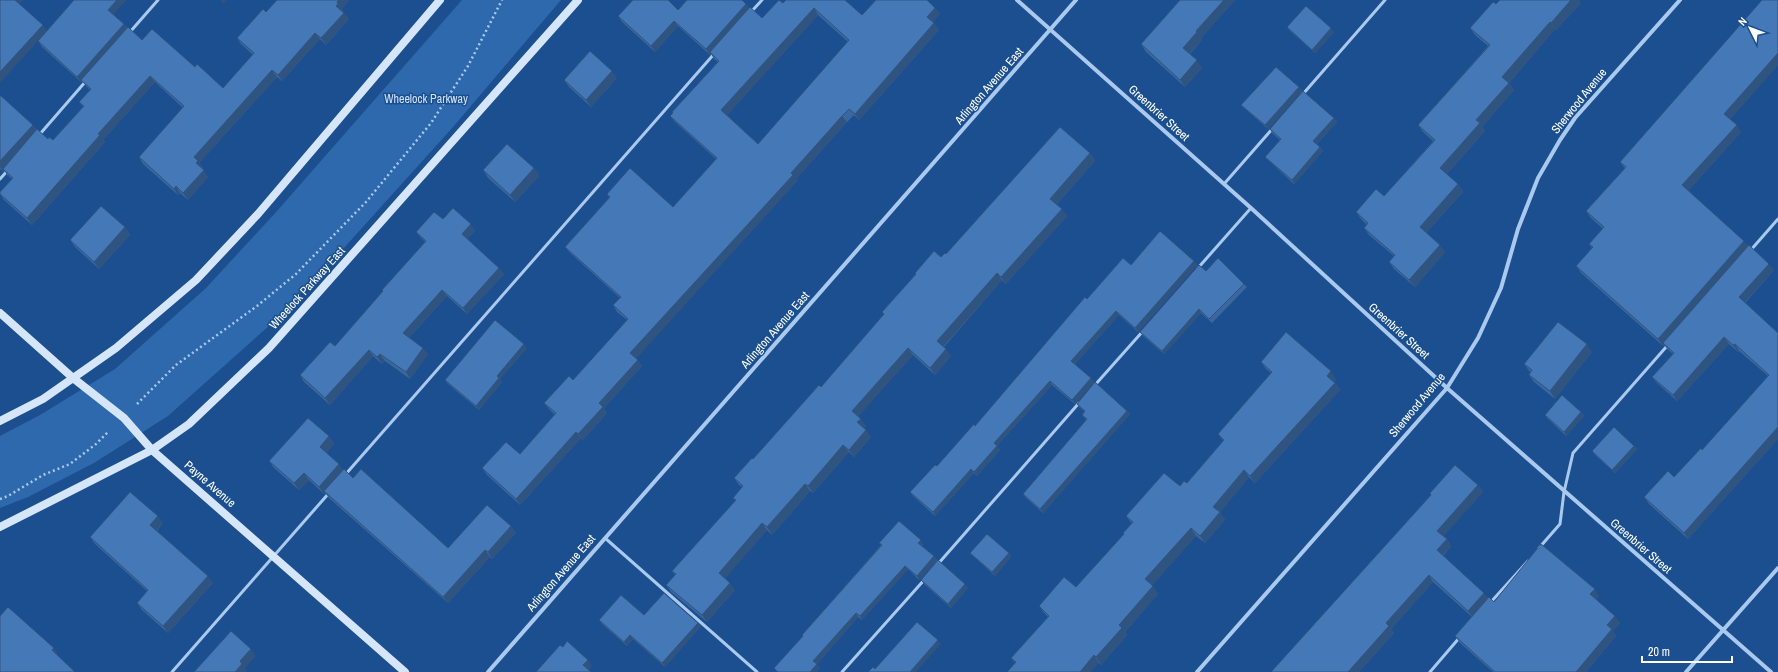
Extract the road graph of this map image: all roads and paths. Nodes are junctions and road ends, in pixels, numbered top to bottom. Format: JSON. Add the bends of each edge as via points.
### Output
{"nodes":[{"id":1,"x":158,"y":0,"type":"edge"},
{"id":2,"x":440,"y":0,"type":"edge"},
{"id":3,"x":502,"y":0,"type":"edge"},
{"id":4,"x":578,"y":0,"type":"edge"},
{"id":5,"x":762,"y":0,"type":"edge"},
{"id":6,"x":1017,"y":0,"type":"edge"},
{"id":7,"x":1076,"y":0,"type":"edge"},
{"id":8,"x":1385,"y":0,"type":"edge"},
{"id":9,"x":1680,"y":0,"type":"edge"},
{"id":10,"x":746,"y":18,"type":"edge"},
{"id":11,"x":1050,"y":30,"type":"junction"},
{"id":12,"x":127,"y":36,"type":"edge"},
{"id":13,"x":715,"y":54,"type":"edge"},
{"id":14,"x":90,"y":78,"type":"edge"},
{"id":15,"x":1302,"y":95,"type":"edge"},
{"id":16,"x":1276,"y":125,"type":"edge"},
{"id":17,"x":37,"y":137,"type":"edge"},
{"id":18,"x":11,"y":167,"type":"edge"},
{"id":19,"x":0,"y":179,"type":"edge"},
{"id":20,"x":1224,"y":184,"type":"junction"},
{"id":21,"x":1251,"y":208,"type":"junction"},
{"id":22,"x":1778,"y":220,"type":"edge"},
{"id":23,"x":1746,"y":255,"type":"edge"},
{"id":24,"x":1194,"y":274,"type":"edge"},
{"id":25,"x":0,"y":313,"type":"edge"},
{"id":26,"x":1146,"y":327,"type":"edge"},
{"id":27,"x":1668,"y":345,"type":"edge"},
{"id":28,"x":73,"y":378,"type":"junction"},
{"id":29,"x":1094,"y":387,"type":"edge"},
{"id":30,"x":1447,"y":388,"type":"junction"},
{"id":31,"x":1083,"y":398,"type":"edge"},
{"id":32,"x":124,"y":418,"type":"junction"},
{"id":33,"x":0,"y":421,"type":"edge"},
{"id":34,"x":152,"y":450,"type":"junction"},
{"id":35,"x":344,"y":476,"type":"edge"},
{"id":36,"x":334,"y":488,"type":"edge"},
{"id":37,"x":1564,"y":492,"type":"junction"},
{"id":38,"x":0,"y":499,"type":"edge"},
{"id":39,"x":0,"y":527,"type":"edge"},
{"id":40,"x":605,"y":538,"type":"junction"},
{"id":41,"x":1534,"y":554,"type":"edge"},
{"id":42,"x":274,"y":556,"type":"junction"},
{"id":43,"x":1529,"y":560,"type":"edge"},
{"id":44,"x":937,"y":565,"type":"edge"},
{"id":45,"x":1778,"y":568,"type":"edge"},
{"id":46,"x":926,"y":577,"type":"edge"},
{"id":47,"x":1487,"y":607,"type":"edge"},
{"id":48,"x":1722,"y":631,"type":"junction"},
{"id":49,"x":1461,"y":637,"type":"edge"},
{"id":50,"x":172,"y":672,"type":"edge"},
{"id":51,"x":405,"y":672,"type":"edge"},
{"id":52,"x":488,"y":672,"type":"edge"},
{"id":53,"x":757,"y":672,"type":"edge"},
{"id":54,"x":842,"y":672,"type":"edge"},
{"id":55,"x":1197,"y":672,"type":"edge"},
{"id":56,"x":1430,"y":672,"type":"edge"},
{"id":57,"x":1686,"y":672,"type":"edge"},
{"id":58,"x":1771,"y":672,"type":"edge"}],
"edges":[{"from":1,"to":12,"type":"lane"},
{"from":2,"to":28,"type":"street","via":[[258,214],[196,280],[116,348]]},
{"from":3,"to":32,"type":"path","via":[[468,66],[431,123],[366,202],[296,274],[176,365]]},
{"from":4,"to":34,"type":"street","name":"Wheelock Parkway East","via":[[269,348],[189,424]]},
{"from":5,"to":10,"type":"lane"},
{"from":6,"to":11,"type":"street","name":"Greenbrier Street"},
{"from":7,"to":11,"type":"street","name":"Arlington Avenue East"},
{"from":8,"to":15,"type":"lane"},
{"from":9,"to":30,"type":"street","name":"Sherwood Avenue","via":[[1575,118],[1560,140],[1538,178],[1518,229],[1501,288],[1478,338]]},
{"from":11,"to":20,"type":"street","name":"Greenbrier Street"},
{"from":11,"to":40,"type":"street","name":"Arlington Avenue East"},
{"from":13,"to":35,"type":"lane"},
{"from":14,"to":17,"type":"lane"},
{"from":16,"to":20,"type":"lane"},
{"from":18,"to":19,"type":"lane"},
{"from":20,"to":21,"type":"street","name":"Greenbrier Street"},
{"from":21,"to":24,"type":"lane"},
{"from":21,"to":30,"type":"street","name":"Greenbrier Street"},
{"from":22,"to":23,"type":"lane"},
{"from":25,"to":28,"type":"street","name":"Payne Avenue"},
{"from":26,"to":29,"type":"lane"},
{"from":27,"to":37,"type":"lane","via":[[1574,453]]},
{"from":28,"to":32,"type":"street","name":"Payne Avenue"},
{"from":28,"to":33,"type":"street","via":[[43,399]]},
{"from":30,"to":37,"type":"street","name":"Greenbrier Street"},
{"from":30,"to":55,"type":"street","name":"Sherwood Avenue"},
{"from":31,"to":44,"type":"lane"},
{"from":32,"to":34,"type":"street","name":"Payne Avenue"},
{"from":32,"to":38,"type":"path","via":[[70,464],[43,475]]},
{"from":34,"to":39,"type":"street","name":"Wheelock Parkway East"},
{"from":34,"to":42,"type":"street","name":"Payne Avenue"},
{"from":36,"to":42,"type":"lane"},
{"from":37,"to":41,"type":"lane","via":[[1560,524]]},
{"from":37,"to":48,"type":"street","name":"Greenbrier Street"},
{"from":40,"to":52,"type":"street","name":"Arlington Avenue East"},
{"from":40,"to":53,"type":"lane"},
{"from":42,"to":50,"type":"lane"},
{"from":42,"to":51,"type":"street","name":"Payne Avenue"},
{"from":43,"to":47,"type":"lane"},
{"from":45,"to":48,"type":"street"},
{"from":46,"to":54,"type":"lane"},
{"from":48,"to":57,"type":"street"},
{"from":48,"to":58,"type":"street","name":"Greenbrier Street"},
{"from":49,"to":56,"type":"lane"}]}
